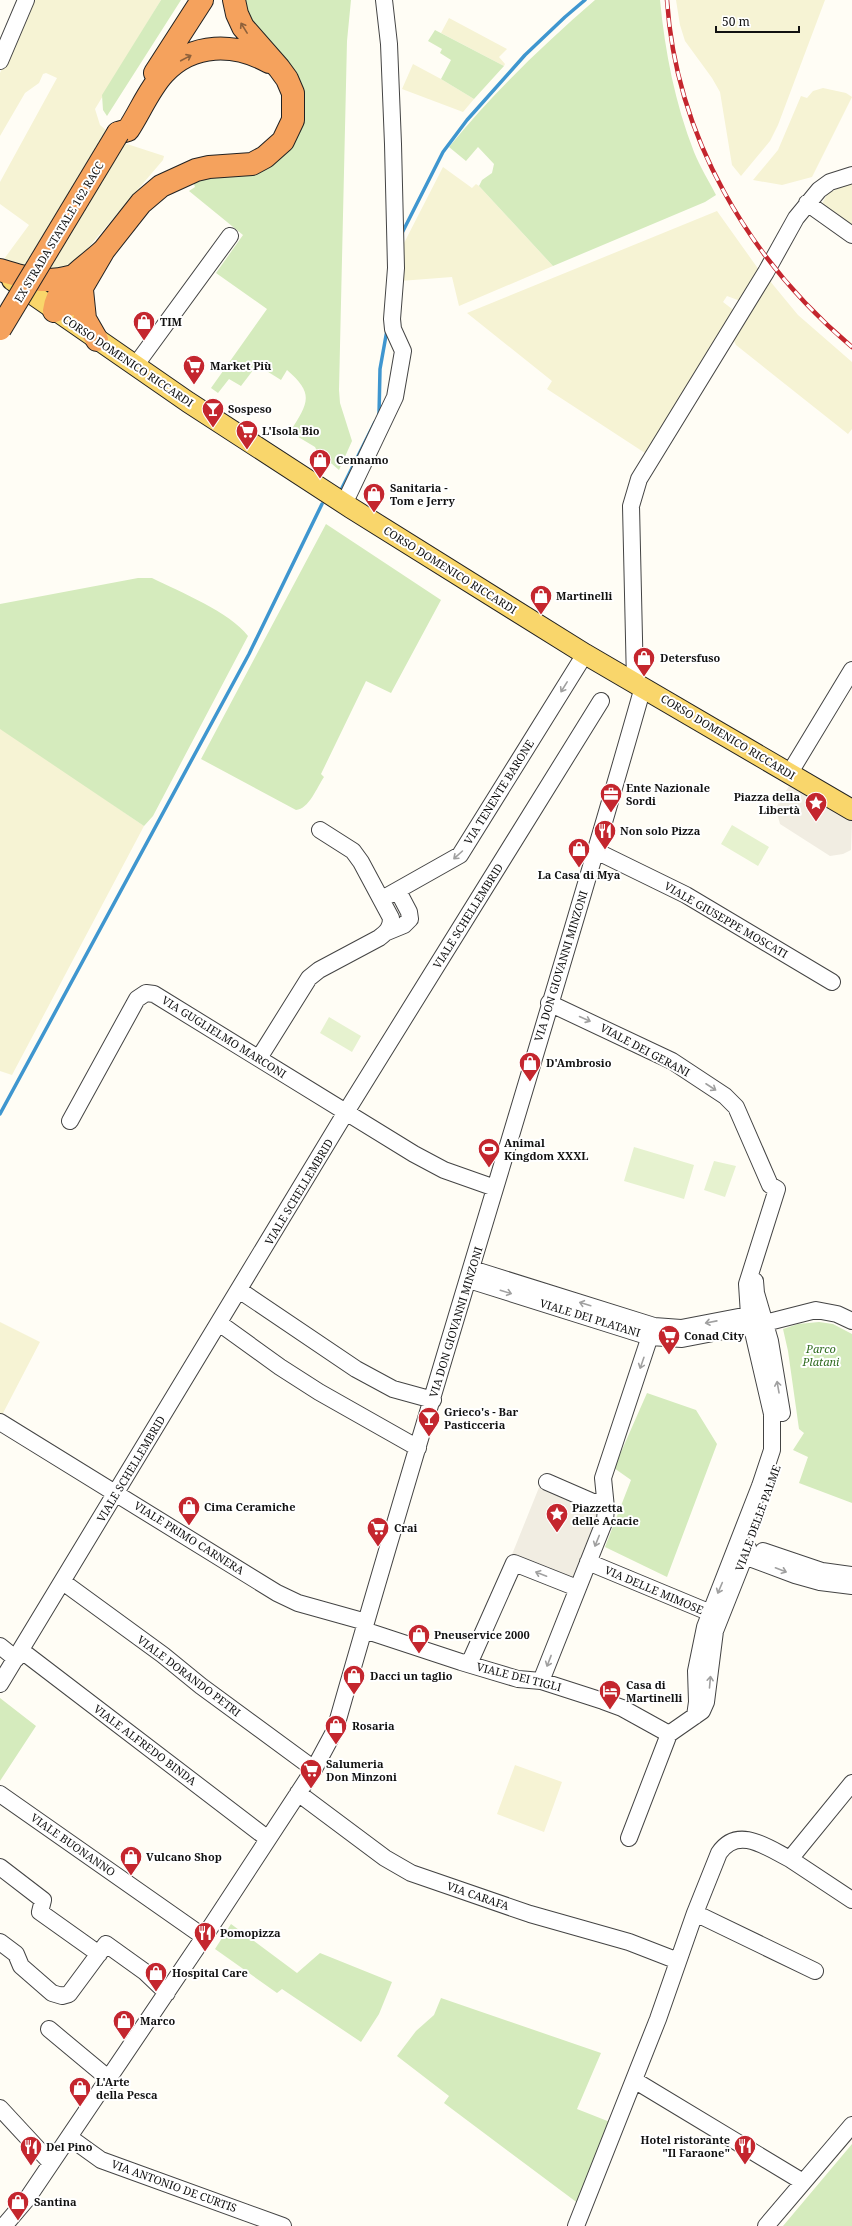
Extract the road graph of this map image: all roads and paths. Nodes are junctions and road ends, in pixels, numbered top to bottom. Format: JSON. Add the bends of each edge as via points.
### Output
{"nodes":[{"id":1,"x":26,"y":0,"type":"edge"},
{"id":2,"x":192,"y":0,"type":"edge"},
{"id":3,"x":202,"y":0,"type":"edge"},
{"id":4,"x":234,"y":0,"type":"edge"},
{"id":5,"x":384,"y":0,"type":"edge"},
{"id":6,"x":0,"y":61,"type":"edge"},
{"id":7,"x":279,"y":68,"type":"junction"},
{"id":8,"x":120,"y":129,"type":"junction"},
{"id":9,"x":852,"y":175,"type":"edge"},
{"id":10,"x":807,"y":203,"type":"junction"},
{"id":11,"x":852,"y":235,"type":"edge"},
{"id":12,"x":230,"y":236,"type":"dead end"},
{"id":13,"x":0,"y":271,"type":"edge"},
{"id":14,"x":78,"y":283,"type":"junction"},
{"id":15,"x":0,"y":287,"type":"edge"},
{"id":16,"x":22,"y":288,"type":"junction"},
{"id":17,"x":0,"y":304,"type":"edge"},
{"id":18,"x":56,"y":312,"type":"junction"},
{"id":19,"x":0,"y":329,"type":"edge"},
{"id":20,"x":97,"y":340,"type":"junction"},
{"id":21,"x":135,"y":366,"type":"junction"},
{"id":22,"x":344,"y":504,"type":"junction"},
{"id":23,"x":585,"y":654,"type":"junction"},
{"id":24,"x":852,"y":670,"type":"edge"},
{"id":25,"x":639,"y":685,"type":"junction"},
{"id":26,"x":601,"y":702,"type":"dead end"},
{"id":27,"x":789,"y":774,"type":"junction"},
{"id":28,"x":852,"y":810,"type":"edge"},
{"id":29,"x":320,"y":830,"type":"dead end"},
{"id":30,"x":596,"y":851,"type":"junction"},
{"id":31,"x":398,"y":891,"type":"junction"},
{"id":32,"x":382,"y":899,"type":"junction"},
{"id":33,"x":387,"y":932,"type":"junction"},
{"id":34,"x":832,"y":982,"type":"dead end"},
{"id":35,"x":549,"y":1003,"type":"junction"},
{"id":36,"x":259,"y":1058,"type":"junction"},
{"id":37,"x":346,"y":1112,"type":"junction"},
{"id":38,"x":70,"y":1120,"type":"dead end"},
{"id":39,"x":495,"y":1188,"type":"junction"},
{"id":40,"x":470,"y":1275,"type":"junction"},
{"id":41,"x":239,"y":1290,"type":"junction"},
{"id":42,"x":852,"y":1310,"type":"edge"},
{"id":43,"x":757,"y":1319,"type":"junction"},
{"id":44,"x":852,"y":1320,"type":"edge"},
{"id":45,"x":219,"y":1324,"type":"junction"},
{"id":46,"x":652,"y":1331,"type":"junction"},
{"id":47,"x":433,"y":1400,"type":"junction"},
{"id":48,"x":0,"y":1422,"type":"edge"},
{"id":49,"x":418,"y":1448,"type":"junction"},
{"id":50,"x":547,"y":1482,"type":"dead end"},
{"id":51,"x":116,"y":1493,"type":"junction"},
{"id":52,"x":605,"y":1499,"type":"junction"},
{"id":53,"x":742,"y":1549,"type":"junction"},
{"id":54,"x":588,"y":1562,"type":"junction"},
{"id":55,"x":852,"y":1575,"type":"edge"},
{"id":56,"x":63,"y":1582,"type":"junction"},
{"id":57,"x":852,"y":1586,"type":"edge"},
{"id":58,"x":577,"y":1588,"type":"junction"},
{"id":59,"x":714,"y":1615,"type":"junction"},
{"id":60,"x":365,"y":1626,"type":"junction"},
{"id":61,"x":0,"y":1646,"type":"edge"},
{"id":62,"x":19,"y":1655,"type":"junction"},
{"id":63,"x":469,"y":1664,"type":"junction"},
{"id":64,"x":541,"y":1680,"type":"junction"},
{"id":65,"x":0,"y":1684,"type":"edge"},
{"id":66,"x":669,"y":1734,"type":"junction"},
{"id":67,"x":314,"y":1769,"type":"junction"},
{"id":68,"x":852,"y":1783,"type":"edge"},
{"id":69,"x":298,"y":1792,"type":"junction"},
{"id":70,"x":0,"y":1794,"type":"edge"},
{"id":71,"x":629,"y":1838,"type":"dead end"},
{"id":72,"x":268,"y":1839,"type":"junction"},
{"id":73,"x":790,"y":1859,"type":"junction"},
{"id":74,"x":0,"y":1867,"type":"edge"},
{"id":75,"x":852,"y":1900,"type":"edge"},
{"id":76,"x":695,"y":1913,"type":"junction"},
{"id":77,"x":204,"y":1937,"type":"junction"},
{"id":78,"x":0,"y":1942,"type":"edge"},
{"id":79,"x":98,"y":1954,"type":"junction"},
{"id":80,"x":678,"y":1961,"type":"junction"},
{"id":81,"x":815,"y":1971,"type":"dead end"},
{"id":82,"x":167,"y":1993,"type":"junction"},
{"id":83,"x":49,"y":2029,"type":"dead end"},
{"id":84,"x":109,"y":2079,"type":"junction"},
{"id":85,"x":634,"y":2080,"type":"junction"},
{"id":86,"x":0,"y":2108,"type":"edge"},
{"id":87,"x":852,"y":2125,"type":"edge"},
{"id":88,"x":69,"y":2137,"type":"junction"},
{"id":89,"x":51,"y":2163,"type":"junction"},
{"id":90,"x":803,"y":2182,"type":"junction"},
{"id":91,"x":4,"y":2226,"type":"edge"},
{"id":92,"x":283,"y":2226,"type":"edge"},
{"id":93,"x":576,"y":2226,"type":"edge"},
{"id":94,"x":766,"y":2226,"type":"edge"}],
"edges":[{"from":1,"to":6,"type":"street"},
{"from":2,"to":8,"type":"highway"},
{"from":3,"to":8,"type":"highway"},
{"from":7,"to":4,"type":"highway","one_way":true,"via":[[243,27]]},
{"from":5,"to":22,"type":"street","via":[[389,44],[393,144],[396,268],[392,319],[403,351],[395,397]]},
{"from":8,"to":7,"type":"highway","one_way":true,"via":[[164,73],[194,54],[217,48],[232,48],[247,52]]},
{"from":7,"to":14,"type":"highway","via":[[293,94],[294,107],[289,131],[275,150],[252,164],[209,167],[172,180],[141,203],[104,250],[82,270]]},
{"from":8,"to":17,"type":"highway","name":"EX STRADA STATALE 162 RACC"},
{"from":8,"to":19,"type":"highway","name":"EX STRADA STATALE 162 RACC","bridge":true},
{"from":9,"to":10,"type":"street","name":"VIA DON GIOVANNI MINZONI","via":[[830,182]]},
{"from":10,"to":11,"type":"street"},
{"from":10,"to":25,"type":"street","name":"VIA DON GIOVANNI MINZONI","via":[[790,227],[766,272],[639,479],[631,506]]},
{"from":12,"to":21,"type":"street"},
{"from":13,"to":14,"type":"highway","via":[[28,278]]},
{"from":13,"to":16,"type":"main road","name":"CORSO DOMENICO RICCARDI"},
{"from":14,"to":18,"type":"highway","via":[[72,303]]},
{"from":14,"to":20,"type":"highway","via":[[85,319]]},
{"from":15,"to":16,"type":"highway"},
{"from":16,"to":18,"type":"main road","name":"CORSO DOMENICO RICCARDI"},
{"from":18,"to":20,"type":"main road","name":"CORSO DOMENICO RICCARDI"},
{"from":20,"to":21,"type":"main road","name":"CORSO DOMENICO RICCARDI"},
{"from":21,"to":22,"type":"main road","name":"CORSO DOMENICO RICCARDI"},
{"from":22,"to":23,"type":"main road","name":"CORSO DOMENICO RICCARDI"},
{"from":23,"to":25,"type":"main road","name":"CORSO DOMENICO RICCARDI"},
{"from":23,"to":31,"type":"street","name":"VIA TENENTE BARONE","one_way":true,"via":[[460,855]]},
{"from":24,"to":27,"type":"street"},
{"from":25,"to":27,"type":"main road","name":"CORSO DOMENICO RICCARDI"},
{"from":25,"to":30,"type":"street","name":"VIA DON GIOVANNI MINZONI"},
{"from":26,"to":37,"type":"street","name":"VIALE SCHELLEMBRID"},
{"from":27,"to":28,"type":"main road","name":"CORSO DOMENICO RICCARDI"},
{"from":29,"to":32,"type":"street","via":[[353,851]]},
{"from":30,"to":34,"type":"street","name":"VIALE GIUSEPPE MOSCATI","via":[[686,895]]},
{"from":30,"to":35,"type":"street","name":"VIA DON GIOVANNI MINZONI"},
{"from":31,"to":32,"type":"street","name":"VIA TENENTE BARONE"},
{"from":31,"to":33,"type":"street","via":[[410,919],[404,925]]},
{"from":32,"to":33,"type":"street","via":[[391,918]]},
{"from":33,"to":36,"type":"street","via":[[318,970],[309,978]]},
{"from":35,"to":39,"type":"street","name":"VIA DON GIOVANNI MINZONI"},
{"from":35,"to":43,"type":"street","name":"VIALE DEI GERANI","one_way":true,"via":[[672,1061],[725,1096],[736,1107],[770,1185],[777,1188],[754,1258]]},
{"from":36,"to":37,"type":"street","name":"VIA GUGLIELMO MARCONI"},
{"from":36,"to":38,"type":"street","name":"VIA GUGLIELMO MARCONI","via":[[154,994],[146,993],[137,999]]},
{"from":37,"to":39,"type":"street","name":"VIA GUGLIELMO MARCONI","via":[[429,1163]]},
{"from":37,"to":41,"type":"street","name":"VIALE SCHELLEMBRID"},
{"from":39,"to":40,"type":"street","name":"VIA DON GIOVANNI MINZONI"},
{"from":40,"to":46,"type":"street","name":"VIALE DEI PLATANI"},
{"from":40,"to":47,"type":"street","name":"VIA DON GIOVANNI MINZONI"},
{"from":41,"to":45,"type":"street","name":"VIALE SCHELLEMBRID"},
{"from":41,"to":47,"type":"street","via":[[362,1372],[393,1389]]},
{"from":42,"to":43,"type":"street","name":"VIALE DEI PLATANI","via":[[829,1302],[816,1301]]},
{"from":43,"to":44,"type":"street","name":"VIALE DEI PLATANI","via":[[816,1310]]},
{"from":43,"to":46,"type":"street","name":"VIALE DEI PLATANI","via":[[682,1339]]},
{"from":43,"to":53,"type":"street","name":"VIALE DELLE PALME","via":[[772,1414],[772,1450]]},
{"from":45,"to":49,"type":"street","via":[[312,1388]]},
{"from":45,"to":51,"type":"street","name":"VIALE SCHELLEMBRID"},
{"from":46,"to":52,"type":"street","one_way":true,"via":[[603,1478]]},
{"from":47,"to":49,"type":"street","name":"VIA DON GIOVANNI MINZONI"},
{"from":48,"to":51,"type":"street","name":"VIALE PRIMO CARNERA"},
{"from":49,"to":60,"type":"street","name":"VIA DON GIOVANNI MINZONI"},
{"from":50,"to":52,"type":"street","via":[[593,1502]]},
{"from":51,"to":56,"type":"street","name":"VIALE SCHELLEMBRID"},
{"from":51,"to":60,"type":"street","name":"VIALE PRIMO CARNERA","via":[[277,1594]]},
{"from":52,"to":54,"type":"street","one_way":true,"via":[[605,1520]]},
{"from":53,"to":55,"type":"street","via":[[822,1571]]},
{"from":53,"to":57,"type":"street","one_way":true,"via":[[795,1575],[820,1582]]},
{"from":53,"to":59,"type":"street","name":"VIALE DELLE PALME"},
{"from":54,"to":58,"type":"street"},
{"from":54,"to":59,"type":"street","name":"VIA DELLE MIMOSE"},
{"from":56,"to":62,"type":"street","name":"VIALE SCHELLEMBRID"},
{"from":56,"to":67,"type":"street","name":"VIALE DORANDO PETRI"},
{"from":58,"to":63,"type":"street","one_way":true,"via":[[514,1563]]},
{"from":58,"to":64,"type":"street","one_way":true},
{"from":59,"to":66,"type":"street","name":"VIALE DELLE PALME","via":[[709,1693],[702,1711]]},
{"from":60,"to":63,"type":"street","name":"VIALE DEI TIGLI"},
{"from":60,"to":67,"type":"street","name":"VIA DON GIOVANNI MINZONI","via":[[335,1730]]},
{"from":61,"to":62,"type":"street","name":"VIALE ALFREDO BINDA"},
{"from":62,"to":65,"type":"street","name":"VIALE SCHELLEMBRID"},
{"from":62,"to":72,"type":"street","name":"VIALE ALFREDO BINDA"},
{"from":63,"to":64,"type":"street","name":"VIALE DEI TIGLI","via":[[518,1679]]},
{"from":64,"to":66,"type":"street","name":"VIALE DEI TIGLI","via":[[622,1708]]},
{"from":66,"to":71,"type":"street"},
{"from":67,"to":69,"type":"street","name":"VIA DON GIOVANNI MINZONI"},
{"from":68,"to":73,"type":"street"},
{"from":69,"to":72,"type":"street","name":"VIA DON GIOVANNI MINZONI"},
{"from":69,"to":80,"type":"street","name":"VIA CARAFA","via":[[385,1858],[411,1873],[530,1914],[615,1938]]},
{"from":70,"to":77,"type":"street","name":"VIALE BUONANNO"},
{"from":72,"to":77,"type":"street","name":"VIA DON GIOVANNI MINZONI"},
{"from":73,"to":75,"type":"street"},
{"from":73,"to":76,"type":"street","via":[[754,1840],[736,1840],[719,1853]]},
{"from":74,"to":79,"type":"street","via":[[43,1900],[40,1912]]},
{"from":76,"to":80,"type":"street"},
{"from":76,"to":81,"type":"street"},
{"from":77,"to":82,"type":"street","name":"VIA DON GIOVANNI MINZONI"},
{"from":78,"to":79,"type":"street","via":[[16,1954],[21,1966],[52,1994],[62,1996],[69,1994]]},
{"from":79,"to":82,"type":"street","via":[[106,1944],[145,1972]]},
{"from":80,"to":85,"type":"street"},
{"from":82,"to":84,"type":"street","name":"VIA DON GIOVANNI MINZONI"},
{"from":83,"to":84,"type":"street"},
{"from":84,"to":88,"type":"street","name":"VIA DON GIOVANNI MINZONI"},
{"from":85,"to":90,"type":"street"},
{"from":85,"to":93,"type":"street"},
{"from":86,"to":89,"type":"street"},
{"from":87,"to":90,"type":"street"},
{"from":88,"to":89,"type":"street","name":"VIA DON GIOVANNI MINZONI"},
{"from":88,"to":92,"type":"street","name":"VIA ANTONIO DE CURTIS","via":[[102,2160]]},
{"from":89,"to":91,"type":"street","name":"VIA DON GIOVANNI MINZONI","via":[[27,2199]]},
{"from":90,"to":94,"type":"street"}]}
